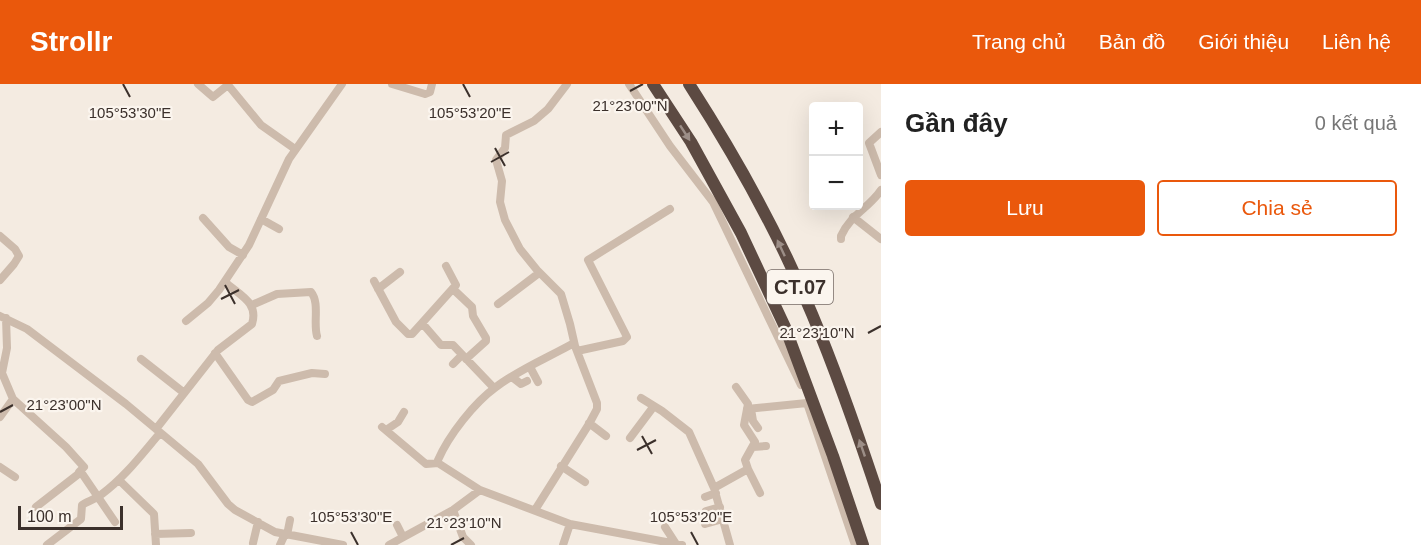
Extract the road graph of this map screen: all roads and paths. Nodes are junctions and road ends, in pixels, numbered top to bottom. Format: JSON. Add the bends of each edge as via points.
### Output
{"nodes":[{"id":1,"x":198,"y":84,"type":"edge"},
{"id":2,"x":342,"y":84,"type":"edge"},
{"id":3,"x":392,"y":84,"type":"edge"},
{"id":4,"x":432,"y":84,"type":"edge"},
{"id":5,"x":567,"y":84,"type":"edge"},
{"id":6,"x":629,"y":84,"type":"edge"},
{"id":7,"x":653,"y":84,"type":"edge"},
{"id":8,"x":689,"y":84,"type":"edge"},
{"id":9,"x":881,"y":132,"type":"edge"},
{"id":10,"x":295,"y":149,"type":"junction"},
{"id":11,"x":881,"y":175,"type":"edge"},
{"id":12,"x":881,"y":190,"type":"edge"},
{"id":13,"x":670,"y":209,"type":"dead end"},
{"id":14,"x":853,"y":217,"type":"junction"},
{"id":15,"x":203,"y":218,"type":"dead end"},
{"id":16,"x":261,"y":219,"type":"junction"},
{"id":17,"x":279,"y":229,"type":"dead end"},
{"id":18,"x":0,"y":236,"type":"edge"},
{"id":19,"x":841,"y":239,"type":"dead end"},
{"id":20,"x":881,"y":239,"type":"edge"},
{"id":21,"x":243,"y":255,"type":"junction"},
{"id":22,"x":446,"y":266,"type":"dead end"},
{"id":23,"x":400,"y":272,"type":"dead end"},
{"id":24,"x":539,"y":273,"type":"junction"},
{"id":25,"x":0,"y":280,"type":"edge"},
{"id":26,"x":225,"y":282,"type":"junction"},
{"id":27,"x":453,"y":289,"type":"junction"},
{"id":28,"x":498,"y":304,"type":"dead end"},
{"id":29,"x":252,"y":305,"type":"junction"},
{"id":30,"x":3,"y":317,"type":"edge"},
{"id":31,"x":186,"y":321,"type":"dead end"},
{"id":32,"x":422,"y":323,"type":"junction"},
{"id":33,"x":317,"y":336,"type":"dead end"},
{"id":34,"x":575,"y":347,"type":"junction"},
{"id":35,"x":215,"y":353,"type":"junction"},
{"id":36,"x":464,"y":357,"type":"junction"},
{"id":37,"x":141,"y":359,"type":"dead end"},
{"id":38,"x":453,"y":364,"type":"dead end"},
{"id":39,"x":530,"y":367,"type":"junction"},
{"id":40,"x":325,"y":374,"type":"dead end"},
{"id":41,"x":512,"y":377,"type":"junction"},
{"id":42,"x":527,"y":381,"type":"dead end"},
{"id":43,"x":538,"y":382,"type":"dead end"},
{"id":44,"x":736,"y":387,"type":"dead end"},
{"id":45,"x":494,"y":388,"type":"junction"},
{"id":46,"x":183,"y":392,"type":"junction"},
{"id":47,"x":641,"y":398,"type":"dead end"},
{"id":48,"x":13,"y":399,"type":"junction"},
{"id":49,"x":807,"y":403,"type":"junction"},
{"id":50,"x":654,"y":406,"type":"junction"},
{"id":51,"x":749,"y":409,"type":"junction"},
{"id":52,"x":404,"y":412,"type":"dead end"},
{"id":53,"x":0,"y":417,"type":"edge"},
{"id":54,"x":589,"y":423,"type":"junction"},
{"id":55,"x":758,"y":428,"type":"dead end"},
{"id":56,"x":158,"y":431,"type":"junction"},
{"id":57,"x":606,"y":436,"type":"dead end"},
{"id":58,"x":630,"y":438,"type":"dead end"},
{"id":59,"x":766,"y":446,"type":"dead end"},
{"id":60,"x":753,"y":447,"type":"junction"},
{"id":61,"x":438,"y":463,"type":"junction"},
{"id":62,"x":561,"y":466,"type":"junction"},
{"id":63,"x":0,"y":467,"type":"edge"},
{"id":64,"x":748,"y":469,"type":"junction"},
{"id":65,"x":79,"y":472,"type":"junction"},
{"id":66,"x":15,"y":477,"type":"dead end"},
{"id":67,"x":119,"y":480,"type":"junction"},
{"id":68,"x":585,"y":482,"type":"dead end"},
{"id":69,"x":480,"y":490,"type":"junction"},
{"id":70,"x":715,"y":490,"type":"junction"},
{"id":71,"x":760,"y":493,"type":"dead end"},
{"id":72,"x":705,"y":496,"type":"dead end"},
{"id":73,"x":99,"y":497,"type":"junction"},
{"id":74,"x":881,"y":504,"type":"edge"},
{"id":75,"x":36,"y":507,"type":"dead end"},
{"id":76,"x":720,"y":507,"type":"junction"},
{"id":77,"x":453,"y":510,"type":"junction"},
{"id":78,"x":535,"y":510,"type":"junction"},
{"id":79,"x":706,"y":511,"type":"dead end"},
{"id":80,"x":290,"y":519,"type":"dead end"},
{"id":81,"x":723,"y":519,"type":"junction"},
{"id":82,"x":115,"y":522,"type":"dead end"},
{"id":83,"x":258,"y":522,"type":"junction"},
{"id":84,"x":570,"y":524,"type":"junction"},
{"id":85,"x":705,"y":524,"type":"dead end"},
{"id":86,"x":397,"y":525,"type":"dead end"},
{"id":87,"x":665,"y":527,"type":"dead end"},
{"id":88,"x":191,"y":533,"type":"dead end"},
{"id":89,"x":155,"y":534,"type":"junction"},
{"id":90,"x":286,"y":534,"type":"junction"},
{"id":91,"x":403,"y":537,"type":"junction"},
{"id":92,"x":253,"y":543,"type":"dead end"},
{"id":93,"x":679,"y":544,"type":"edge"},
{"id":94,"x":47,"y":545,"type":"edge"},
{"id":95,"x":156,"y":545,"type":"edge"},
{"id":96,"x":280,"y":545,"type":"edge"},
{"id":97,"x":343,"y":545,"type":"edge"},
{"id":98,"x":389,"y":545,"type":"edge"},
{"id":99,"x":471,"y":545,"type":"edge"},
{"id":100,"x":563,"y":545,"type":"edge"},
{"id":101,"x":730,"y":545,"type":"edge"},
{"id":102,"x":855,"y":545,"type":"edge"},
{"id":103,"x":863,"y":545,"type":"edge"}],
"edges":[{"from":1,"to":10,"type":"street","via":[[213,97],[228,85],[261,125]]},
{"from":2,"to":10,"type":"street"},
{"from":3,"to":4,"type":"street","via":[[425,94]]},
{"from":5,"to":24,"type":"street","via":[[534,121],[506,135],[505,148],[496,160],[505,220],[520,249]]},
{"from":6,"to":49,"type":"street","via":[[713,202],[784,346]]},
{"from":7,"to":103,"type":"highway","number":"CT.07","one_way":true,"via":[[691,142],[741,233],[785,327]]},
{"from":74,"to":8,"type":"highway","number":"CT.07","one_way":true,"via":[[812,314],[768,219]]},
{"from":9,"to":11,"type":"street","via":[[869,143]]},
{"from":10,"to":16,"type":"street"},
{"from":12,"to":14,"type":"street"},
{"from":13,"to":34,"type":"street","via":[[588,260],[627,337]]},
{"from":14,"to":19,"type":"street"},
{"from":14,"to":20,"type":"street"},
{"from":15,"to":21,"type":"street","via":[[229,247]]},
{"from":16,"to":17,"type":"street"},
{"from":16,"to":21,"type":"street"},
{"from":18,"to":25,"type":"street","via":[[19,256]]},
{"from":21,"to":26,"type":"street"},
{"from":22,"to":27,"type":"street","via":[[456,282]]},
{"from":23,"to":32,"type":"street","via":[[376,285],[396,322],[408,334]]},
{"from":24,"to":28,"type":"street"},
{"from":24,"to":34,"type":"street","via":[[561,294]]},
{"from":26,"to":29,"type":"street"},
{"from":26,"to":31,"type":"street"},
{"from":27,"to":32,"type":"street"},
{"from":27,"to":36,"type":"street","via":[[472,307],[486,338]]},
{"from":29,"to":33,"type":"street","via":[[277,294],[311,292],[315,297]]},
{"from":29,"to":35,"type":"street","via":[[252,324]]},
{"from":30,"to":48,"type":"street","via":[[7,348],[2,373]]},
{"from":30,"to":56,"type":"street","via":[[27,329]]},
{"from":32,"to":36,"type":"street","via":[[441,345],[453,345]]},
{"from":34,"to":39,"type":"street"},
{"from":34,"to":54,"type":"street","via":[[597,403]]},
{"from":35,"to":40,"type":"street","via":[[252,402],[273,390],[279,381]]},
{"from":35,"to":46,"type":"street"},
{"from":36,"to":38,"type":"street"},
{"from":36,"to":45,"type":"street"},
{"from":37,"to":46,"type":"street"},
{"from":39,"to":41,"type":"street"},
{"from":39,"to":43,"type":"street"},
{"from":41,"to":42,"type":"street","via":[[520,384]]},
{"from":41,"to":45,"type":"street"},
{"from":44,"to":51,"type":"street"},
{"from":45,"to":61,"type":"street","via":[[448,440]]},
{"from":46,"to":56,"type":"street"},
{"from":47,"to":50,"type":"street"},
{"from":48,"to":53,"type":"street"},
{"from":48,"to":65,"type":"street","via":[[71,452],[84,467]]},
{"from":49,"to":51,"type":"street"},
{"from":49,"to":102,"type":"street"},
{"from":50,"to":58,"type":"street"},
{"from":50,"to":70,"type":"street","via":[[689,432]]},
{"from":51,"to":55,"type":"street"},
{"from":51,"to":60,"type":"street","via":[[744,425],[755,440]]},
{"from":52,"to":61,"type":"street","via":[[398,422],[384,428],[426,464]]},
{"from":54,"to":57,"type":"street"},
{"from":54,"to":62,"type":"street"},
{"from":56,"to":67,"type":"street"},
{"from":56,"to":83,"type":"street","via":[[198,464],[228,504]]},
{"from":59,"to":60,"type":"street"},
{"from":60,"to":64,"type":"street","via":[[745,460]]},
{"from":61,"to":69,"type":"street"},
{"from":62,"to":68,"type":"street"},
{"from":62,"to":78,"type":"street"},
{"from":63,"to":66,"type":"street"},
{"from":64,"to":70,"type":"street"},
{"from":64,"to":71,"type":"street"},
{"from":65,"to":73,"type":"street"},
{"from":65,"to":75,"type":"street"},
{"from":67,"to":73,"type":"street"},
{"from":67,"to":89,"type":"street","via":[[152,509]]},
{"from":69,"to":77,"type":"street"},
{"from":69,"to":78,"type":"street"},
{"from":70,"to":72,"type":"street"},
{"from":70,"to":76,"type":"street"},
{"from":73,"to":82,"type":"street"},
{"from":73,"to":94,"type":"street","via":[[82,505],[81,519]]},
{"from":76,"to":79,"type":"street"},
{"from":76,"to":81,"type":"street"},
{"from":77,"to":91,"type":"street"},
{"from":77,"to":99,"type":"street","via":[[463,537]]},
{"from":78,"to":84,"type":"street"},
{"from":80,"to":90,"type":"street"},
{"from":81,"to":85,"type":"street"},
{"from":81,"to":101,"type":"street"},
{"from":83,"to":90,"type":"street"},
{"from":83,"to":92,"type":"street"},
{"from":84,"to":93,"type":"street"},
{"from":84,"to":100,"type":"street"},
{"from":86,"to":91,"type":"street"},
{"from":87,"to":93,"type":"street"},
{"from":88,"to":89,"type":"street"},
{"from":89,"to":95,"type":"street"},
{"from":90,"to":96,"type":"street"},
{"from":90,"to":97,"type":"street"},
{"from":91,"to":98,"type":"street"}]}
